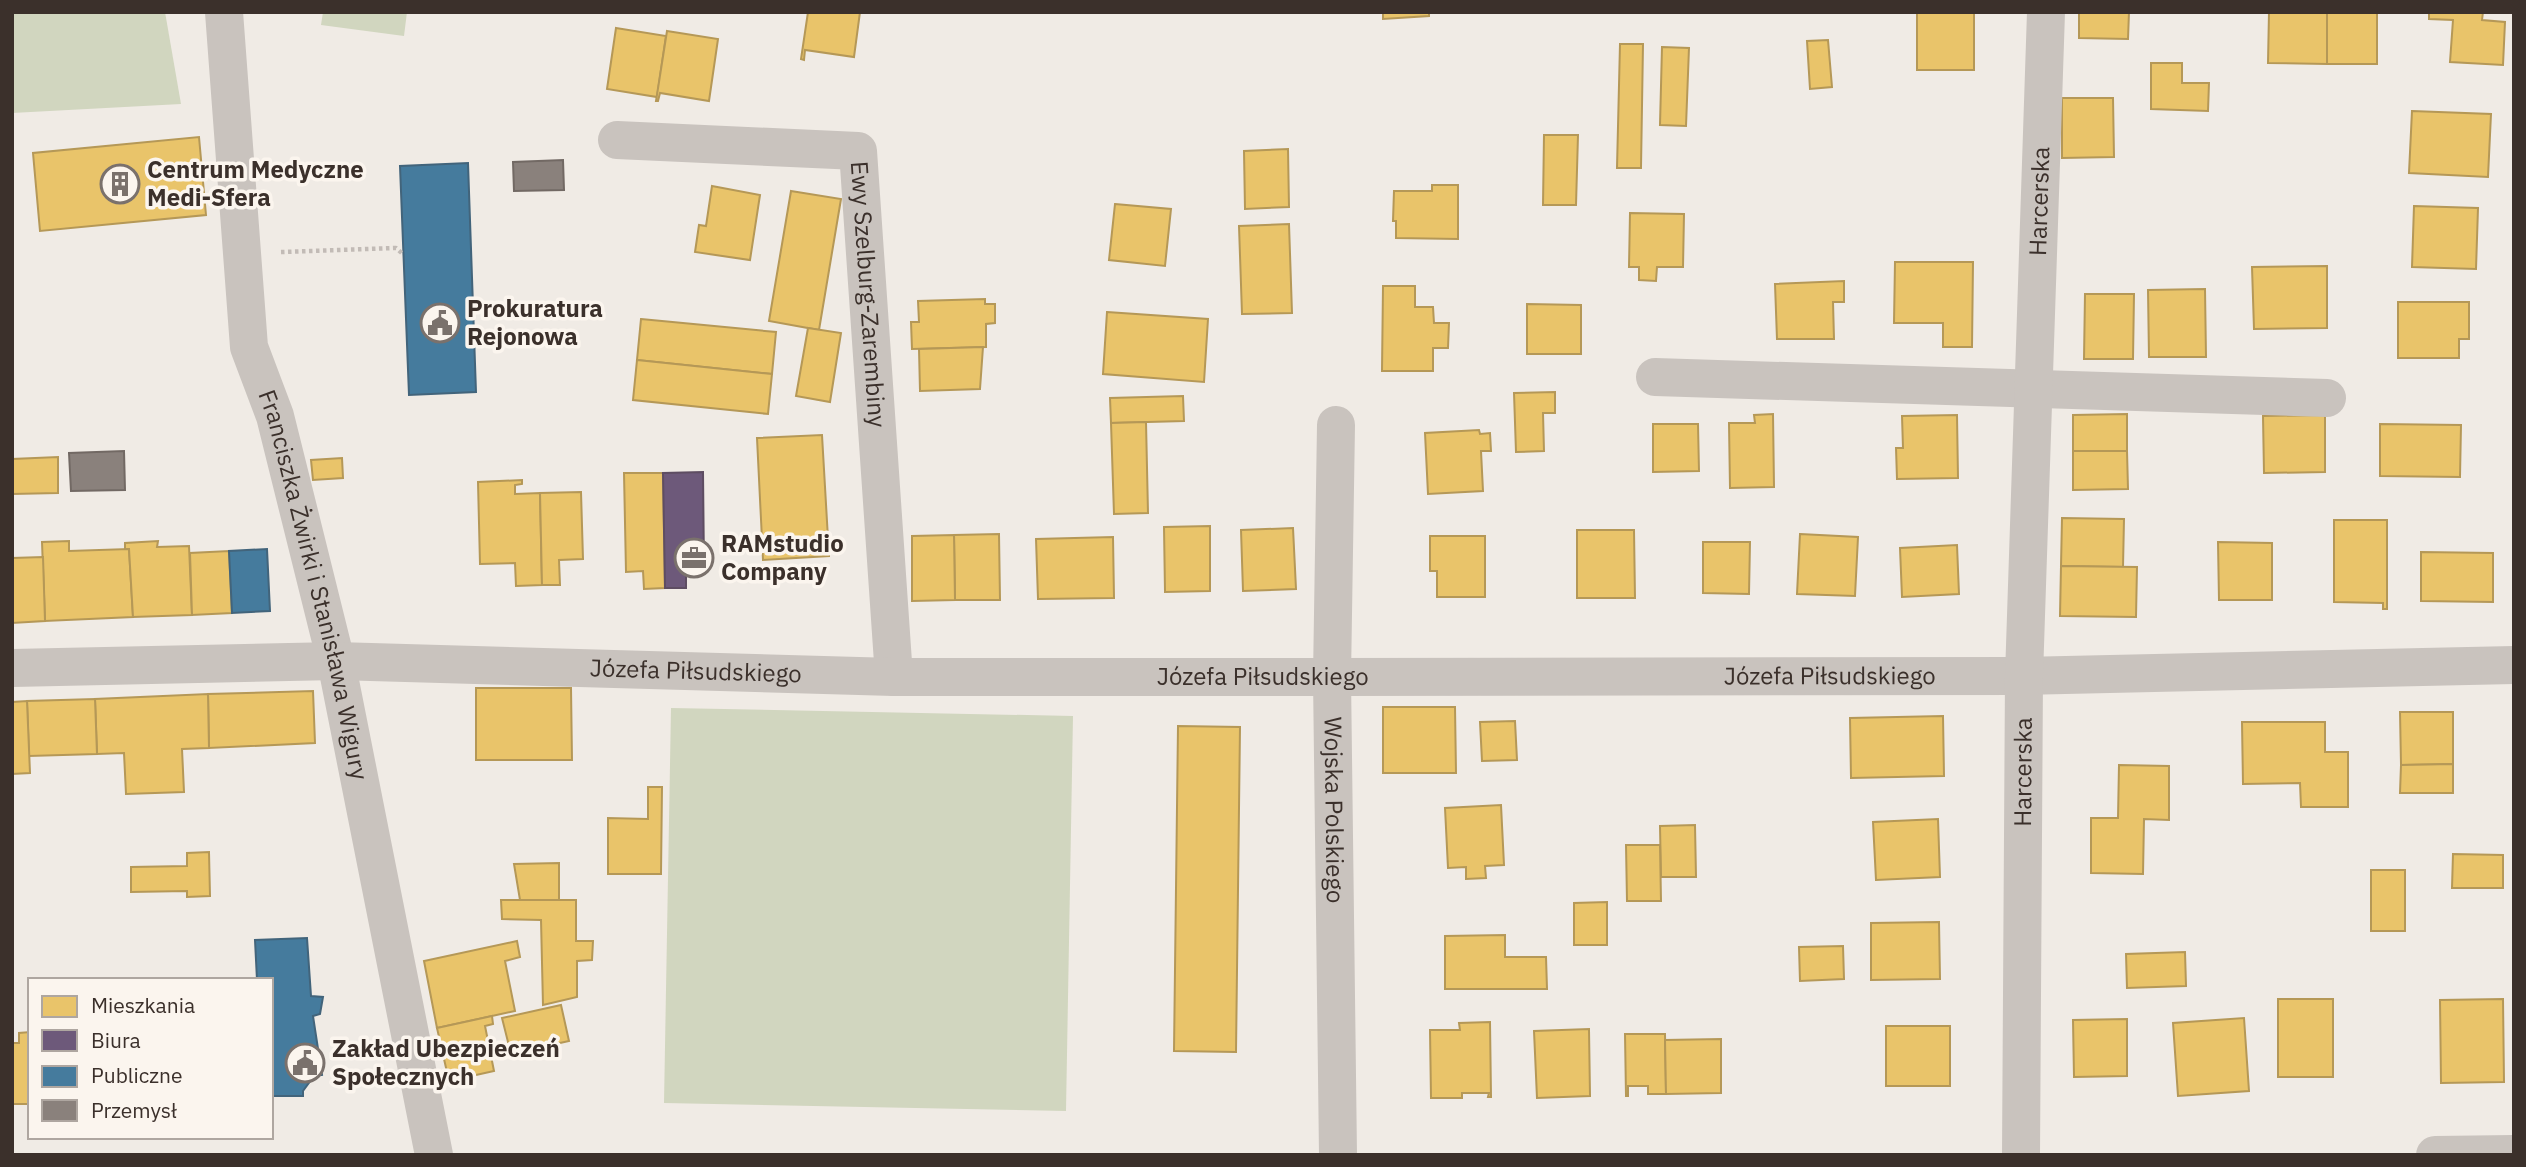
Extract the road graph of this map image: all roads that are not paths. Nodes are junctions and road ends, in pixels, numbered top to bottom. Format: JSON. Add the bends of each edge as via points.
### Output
{"nodes":[{"id":1,"x":224,"y":12,"type":"edge"},
{"id":2,"x":2046,"y":12,"type":"edge"},
{"id":3,"x":617,"y":141,"type":"dead end"},
{"id":4,"x":1655,"y":377,"type":"dead end"},
{"id":5,"x":2033,"y":389,"type":"junction"},
{"id":6,"x":2327,"y":398,"type":"dead end"},
{"id":7,"x":1336,"y":425,"type":"dead end"},
{"id":8,"x":336,"y":661,"type":"junction"},
{"id":9,"x":2514,"y":665,"type":"edge"},
{"id":10,"x":12,"y":668,"type":"edge"},
{"id":11,"x":2024,"y":676,"type":"junction"},
{"id":12,"x":894,"y":677,"type":"junction"},
{"id":13,"x":1332,"y":677,"type":"junction"},
{"id":14,"x":2514,"y":1154,"type":"edge"},
{"id":15,"x":434,"y":1155,"type":"edge"},
{"id":16,"x":1338,"y":1155,"type":"edge"},
{"id":17,"x":2021,"y":1155,"type":"edge"},
{"id":18,"x":2435,"y":1155,"type":"edge"}],
"edges":[{"from":1,"to":8,"type":"street","name":"Franciszka Żwirki i Stanisława Wigury","via":[[249,347],[275,416]]},
{"from":2,"to":5,"type":"street","name":"Harcerska"},
{"from":3,"to":12,"type":"street","name":"Ewy Szelburg-Zarembiny","via":[[858,151]]},
{"from":4,"to":5,"type":"street"},
{"from":5,"to":6,"type":"street"},
{"from":5,"to":11,"type":"street","name":"Harcerska"},
{"from":7,"to":13,"type":"street","name":"Wojska Polskiego"},
{"from":8,"to":10,"type":"street","name":"Józefa Piłsudskiego"},
{"from":8,"to":12,"type":"street","name":"Józefa Piłsudskiego"},
{"from":8,"to":15,"type":"street","name":"Franciszka Żwirki i Stanisława Wigury"},
{"from":9,"to":11,"type":"street","name":"Józefa Piłsudskiego"},
{"from":11,"to":13,"type":"street","name":"Józefa Piłsudskiego"},
{"from":11,"to":17,"type":"street","name":"Harcerska"},
{"from":12,"to":13,"type":"street","name":"Józefa Piłsudskiego"},
{"from":13,"to":16,"type":"street","name":"Wojska Polskiego"},
{"from":14,"to":18,"type":"street"}]}
